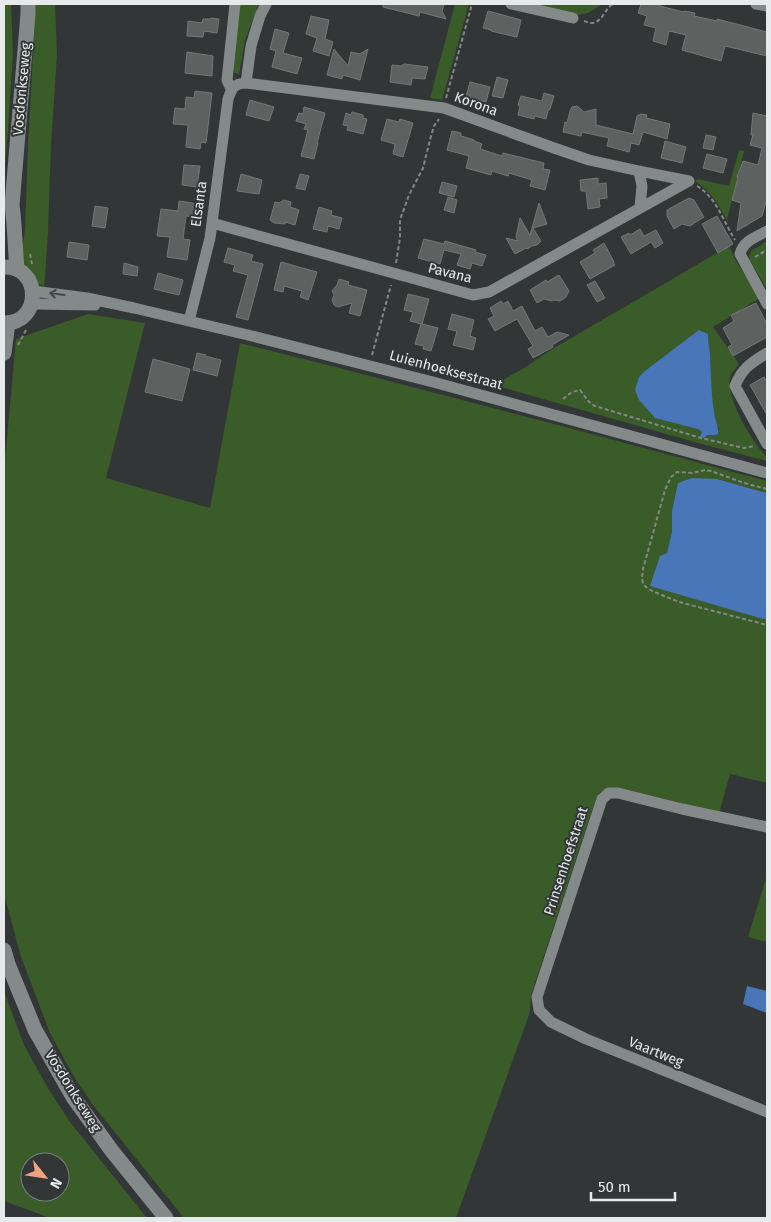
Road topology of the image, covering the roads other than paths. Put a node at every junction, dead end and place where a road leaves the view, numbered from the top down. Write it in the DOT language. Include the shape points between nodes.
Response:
graph roads {
  1 [pos="28,4"];
  2 [pos="235,4"];
  3 [pos="266,4"];
  4 [pos="511,4"];
  5 [pos="756,4"];
  6 [pos="767,6"];
  7 [pos="574,18"];
  8 [pos="246,83"];
  9 [pos="231,89"];
  10 [pos="638,172"];
  11 [pos="689,181"];
  12 [pos="12,205"];
  13 [pos="640,207"];
  14 [pos="212,223"];
  15 [pos="4,228"];
  16 [pos="767,231"];
  17 [pos="10,268"];
  18 [pos="32,298"];
  19 [pos="767,304"];
  20 [pos="189,321"];
  21 [pos="6,323"];
  22 [pos="4,348"];
  23 [pos="767,353"];
  24 [pos="4,354"];
  25 [pos="767,443"];
  26 [pos="767,473"];
  27 [pos="767,827"];
  28 [pos="4,950"];
  29 [pos="540,1010"];
  30 [pos="767,1112"];
  31 [pos="166,1218"];
  1 -- 12 [label="main road, Vosdonkseweg"];
  2 -- 9 [label="street, Elsanta" via="227,80"];
  3 -- 8 [label="street" via="251,46"];
  4 -- 7 [label="street"];
  5 -- 6 [label="street"];
  8 -- 9 [label="street"];
  8 -- 10 [label="street, Korona" via="444,108 589,160"];
  9 -- 14 [label="street, Elsanta"];
  10 -- 11 [label="street, Korona"];
  10 -- 13 [label="street" via="642,186"];
  11 -- 13 [label="street, Pavana"];
  12 -- 15 [label="main road, Vosdonkseweg"];
  12 -- 17 [label="main road, Vosdonkseweg" via="14,244"];
  13 -- 14 [label="street, Pavana" via="489,292 473,295"];
  14 -- 20 [label="street, Elsanta"];
  16 -- 19 [label="street" via="749,240 740,254"];
  17 -- 18 [label="main road" via="25,274 30,282"];
  18 -- 20 [label="street, Luienhoeksestraat" via="79,305 115,304"];
  18 -- 21 [label="main road" via="23,317"];
  20 -- 26 [label="street, Luienhoeksestraat" via="393,371"];
  21 -- 22 [label="main road"];
  22 -- 24 [label="main road"];
  23 -- 25 [label="street" via="747,365 735,386"];
  27 -- 29 [label="street, Prinsenhoefstraat" via="609,793 602,799 537,998"];
  28 -- 31 [label="main road, Vosdonkseweg" via="35,1030 73,1097"];
  29 -- 30 [label="street, Vaartweg" via="551,1022 586,1039"];
}
